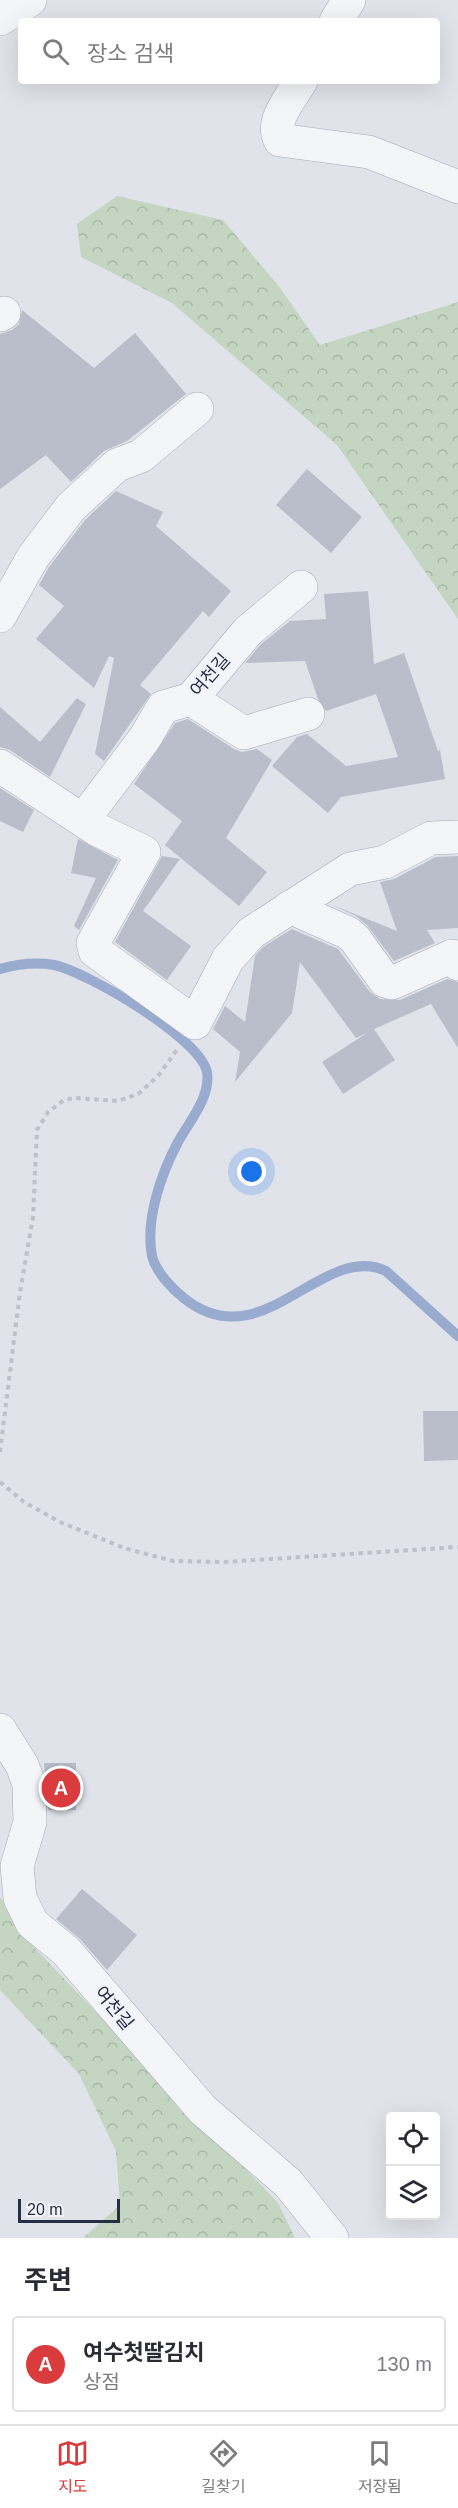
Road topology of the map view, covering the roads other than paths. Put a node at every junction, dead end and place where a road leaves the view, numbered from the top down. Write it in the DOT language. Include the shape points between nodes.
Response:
graph roads {
  1 [pos="30,0"];
  2 [pos="349,0"];
  3 [pos="338,18"];
  4 [pos="0,20"];
  5 [pos="299,84"];
  6 [pos="458,187"];
  7 [pos="197,409"];
  8 [pos="301,587"];
  9 [pos="0,616"];
  10 [pos="191,699"];
  11 [pos="308,714"];
  12 [pos="0,766"];
  13 [pos="83,820"];
  14 [pos="458,837"];
  15 [pos="290,907"];
  16 [pos="458,964"];
  17 [pos="1,1734"];
  18 [pos="9,1876"];
  19 [pos="332,2238"];
  1 -- 4 [label="street"];
  2 -- 3 [label="street"];
  5 -- 6 [label="street" via="278,121 276,132 280,140 369,152"];
  7 -- 9 [label="street" via="141,456 117,465 71,507 33,557"];
  8 -- 10 [label="street, 여천길" via="248,631"];
  10 -- 11 [label="street" via="244,733"];
  10 -- 13 [label="street, 여천길" via="163,707 145,738"];
  12 -- 13 [label="street"];
  13 -- 15 [label="street" via="144,852 93,944 95,951 195,1023 233,952 251,933"];
  14 -- 15 [label="street" via="431,838 385,861 350,869"];
  15 -- 16 [label="street" via="348,933 385,981 392,983 452,956"];
  17 -- 18 [label="street, 여천길" via="22,1765 31,1803 30,1822 17,1866"];
  18 -- 19 [label="street, 여천길" via="32,1923 66,1951 203,2110 288,2183"];
}
